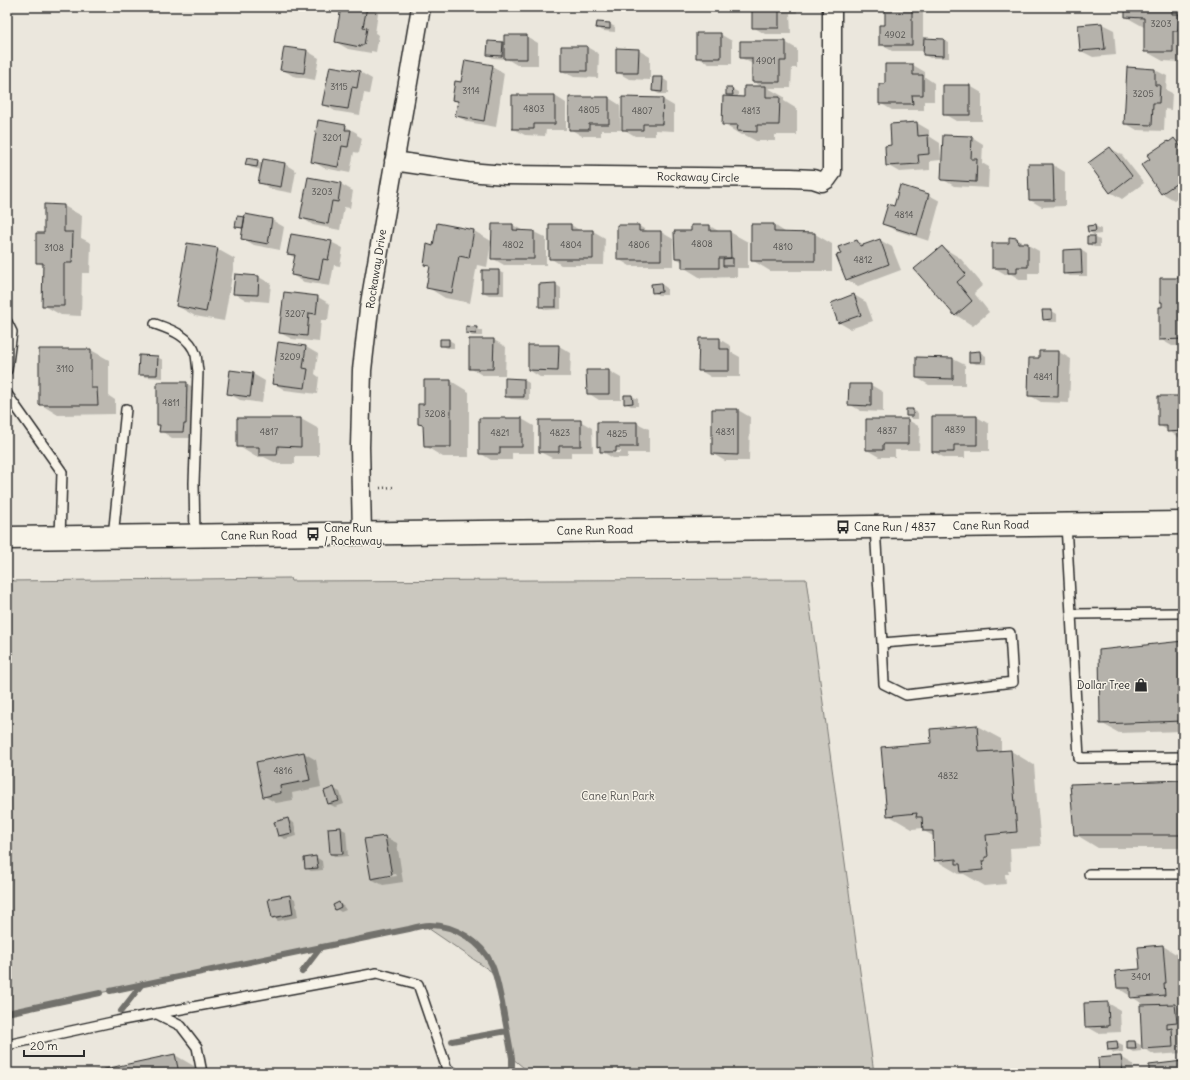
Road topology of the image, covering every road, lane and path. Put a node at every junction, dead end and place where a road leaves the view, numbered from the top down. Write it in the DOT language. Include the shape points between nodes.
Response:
graph roads {
  1 [pos="421,7"];
  2 [pos="832,7"];
  3 [pos="394,161"];
  4 [pos="7,322"];
  5 [pos="155,324"];
  6 [pos="7,370"];
  7 [pos="7,394"];
  8 [pos="126,408"];
  9 [pos="1183,523"];
  10 [pos="1066,524"];
  11 [pos="875,527"];
  12 [pos="362,533"];
  13 [pos="194,536"];
  14 [pos="113,537"];
  15 [pos="7,538"];
  16 [pos="60,538"];
  17 [pos="1183,613"];
  18 [pos="1071,614"];
  19 [pos="882,643"];
  20 [pos="1183,757"];
  21 [pos="1089,874"];
  22 [pos="1183,874"];
  23 [pos="157,1014"];
  24 [pos="7,1045"];
  25 [pos="449,1072"];
  26 [pos="202,1073"];
  1 -- 3 [label="street, Rockaway Drive"];
  2 -- 3 [label="street, Rockaway Circle" via="832,172 822,182 791,178 505,175"];
  3 -- 12 [label="street, Rockaway Drive" via="369,309 362,370"];
  4 -- 6 [label="lane" via="12,332"];
  5 -- 13 [label="lane" via="188,340 196,354 198,370"];
  7 -- 16 [label="lane" via="62,472"];
  8 -- 14 [label="lane"];
  9 -- 10 [label="highway, Cane Run Road"];
  10 -- 11 [label="highway, Cane Run Road"];
  10 -- 18 [label="lane"];
  11 -- 12 [label="highway, Cane Run Road"];
  11 -- 19 [label="lane"];
  12 -- 13 [label="highway, Cane Run Road"];
  13 -- 14 [label="highway, Cane Run Road"];
  14 -- 16 [label="highway, Cane Run Road"];
  15 -- 16 [label="highway, Cane Run Road"];
  17 -- 18 [label="lane"];
  18 -- 20 [label="lane" via="1079,758"];
  19 -- 19 [label="lane" via="884,684 906,695 1013,682 1010,633"];
  21 -- 22 [label="lane"];
  23 -- 24 [label="lane"];
  23 -- 25 [label="lane" via="377,973 418,984"];
  23 -- 26 [label="lane" via="181,1026 197,1047"];
}
